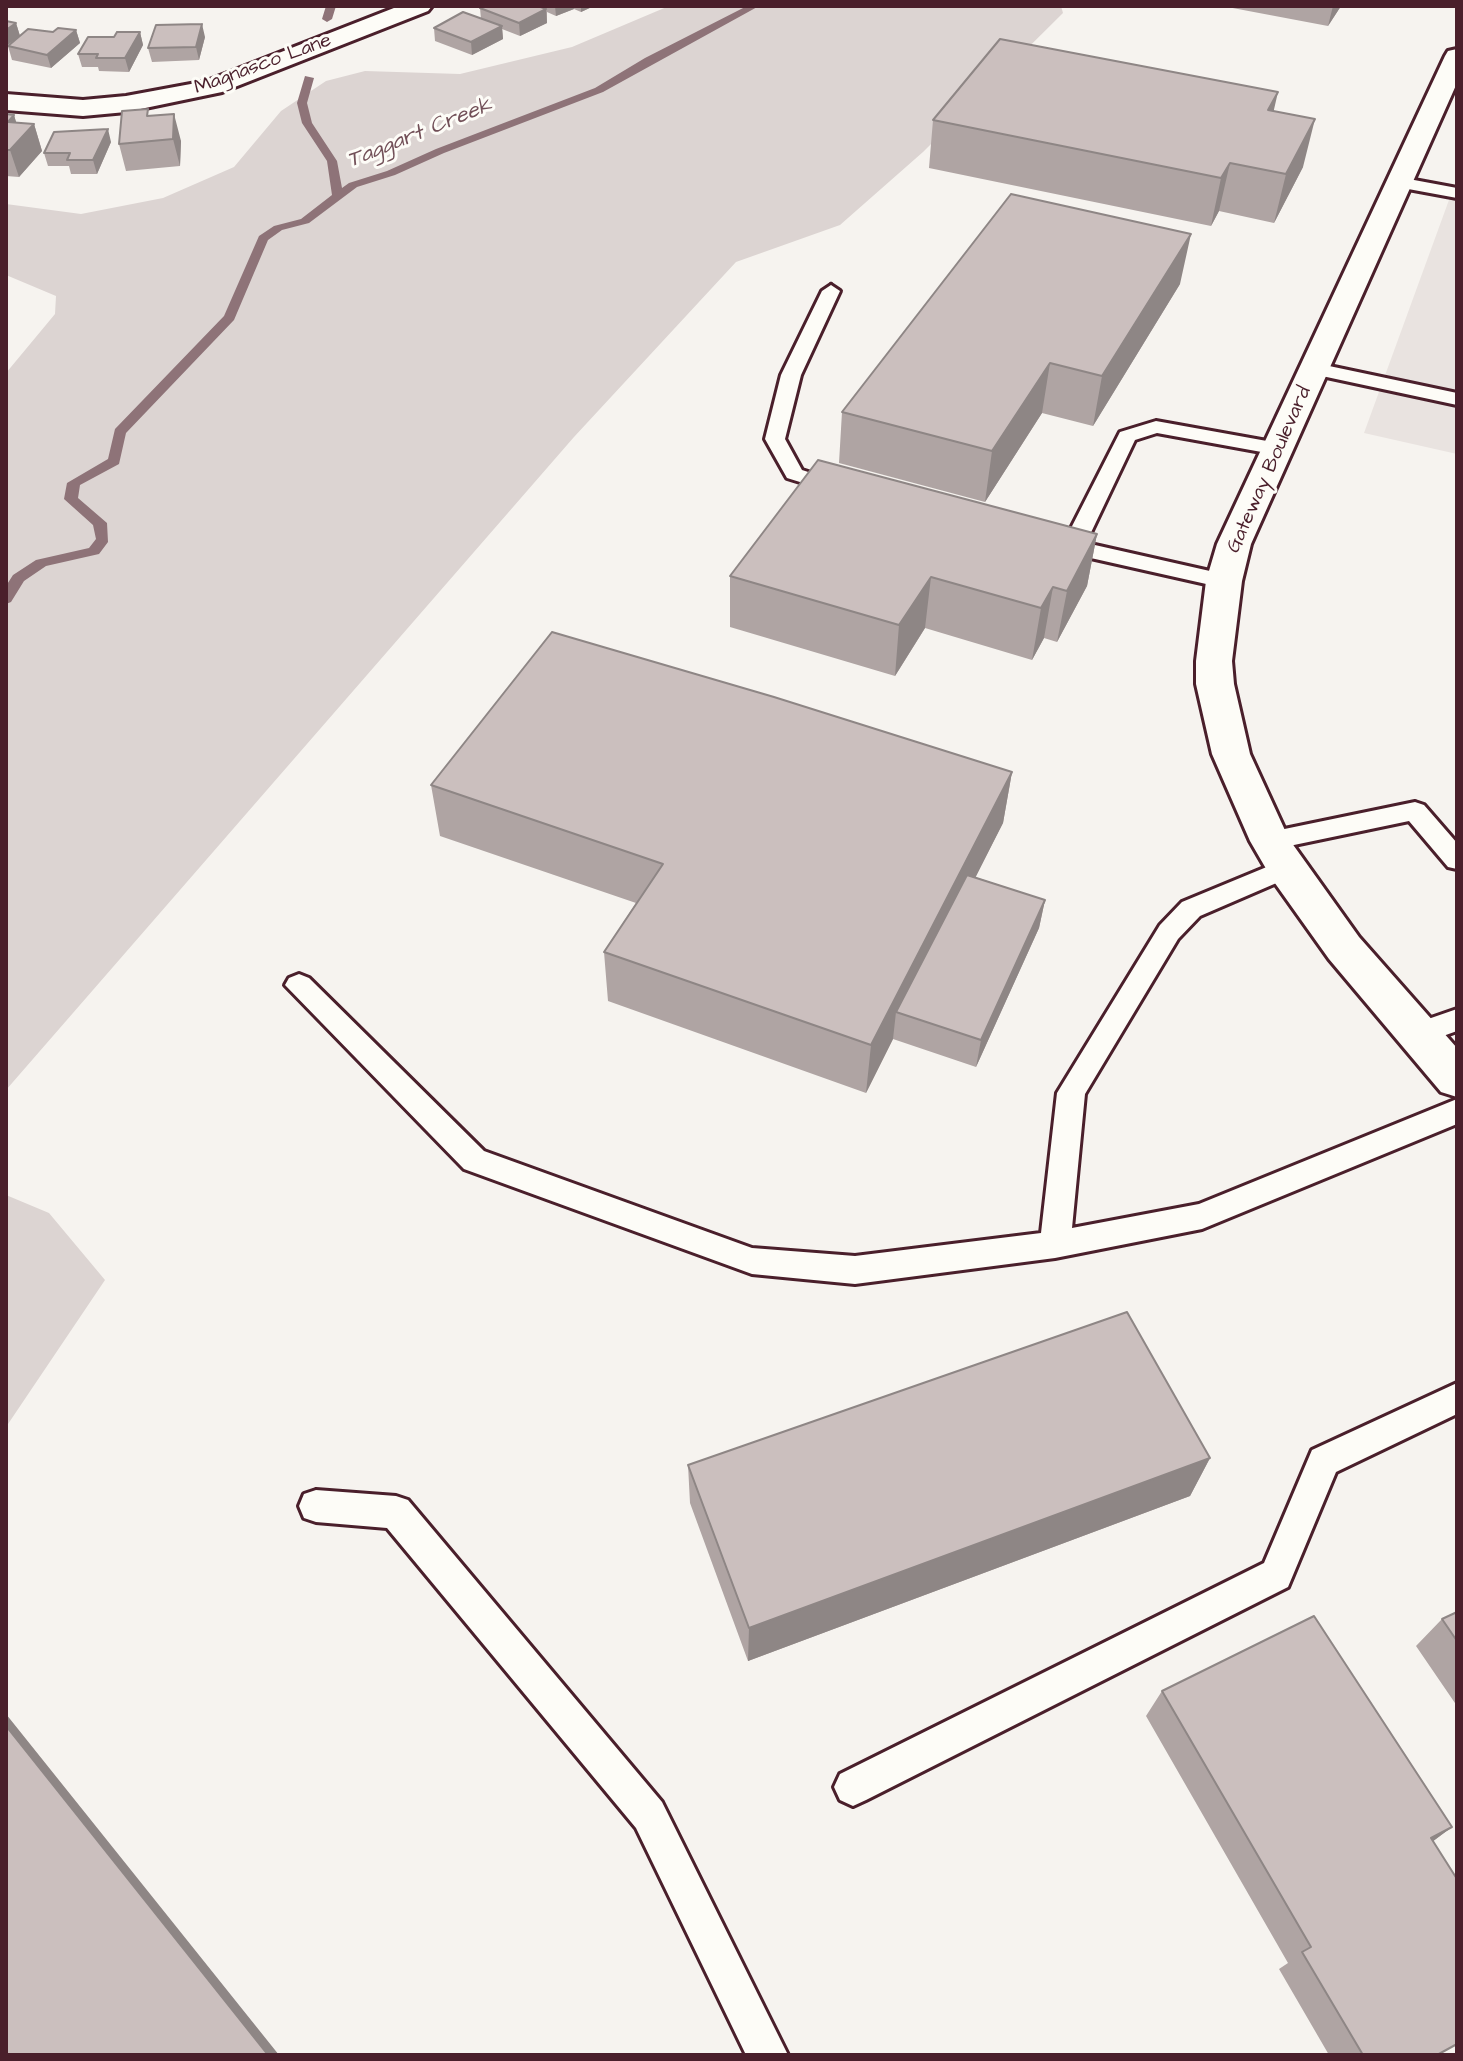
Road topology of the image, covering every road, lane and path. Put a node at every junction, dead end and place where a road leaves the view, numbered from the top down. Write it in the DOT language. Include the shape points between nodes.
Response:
graph roads {
  1 [pos="420,6"];
  2 [pos="1457,56"];
  3 [pos="6,102"];
  4 [pos="1398,182"];
  5 [pos="1457,193"];
  6 [pos="831,291"];
  7 [pos="1315,369"];
  8 [pos="1457,399"];
  9 [pos="1278,449"];
  10 [pos="864,495"];
  11 [pos="1043,540"];
  12 [pos="1073,547"];
  13 [pos="1224,581"];
  14 [pos="1278,855"];
  15 [pos="1457,860"];
  16 [pos="299,985"];
  17 [pos="1457,1020"];
  18 [pos="1418,1034"];
  19 [pos="1457,1079"];
  20 [pos="1457,1111"];
  21 [pos="1055,1245"];
  22 [pos="1457,1398"];
  23 [pos="316,1506"];
  24 [pos="853,1787"];
  25 [pos="768,2055"];
  1 -- 3 [label="street, Magnasco Lane" via="213,87 83,108"];
  2 -- 4 [label="street, Gateway Boulevard"];
  4 -- 5 [label="lane"];
  4 -- 7 [label="street, Gateway Boulevard"];
  6 -- 10 [label="lane" via="791,375 775,439 794,474"];
  7 -- 8 [label="lane"];
  7 -- 9 [label="street, Gateway Boulevard"];
  9 -- 12 [label="lane" via="1156,427 1127,436"];
  9 -- 13 [label="street, Gateway Boulevard" via="1234,544"];
  11 -- 12 [label="lane"];
  12 -- 13 [label="lane"];
  13 -- 14 [label="street, Gateway Boulevard" via="1215,684 1231,754"];
  14 -- 15 [label="lane" via="1415,811"];
  14 -- 18 [label="street, Gateway Boulevard" via="1344,948"];
  14 -- 21 [label="lane" via="1191,909 1169,932 1071,1093"];
  16 -- 21 [label="lane" via="474,1160 752,1261 855,1270"];
  17 -- 18 [label="lane"];
  18 -- 19 [label="street, Gateway Boulevard"];
  20 -- 21 [label="lane" via="1202,1216"];
  22 -- 24 [label="lane" via="1324,1461 1276,1575"];
  23 -- 25 [label="lane" via="396,1512 649,1815"];
}
